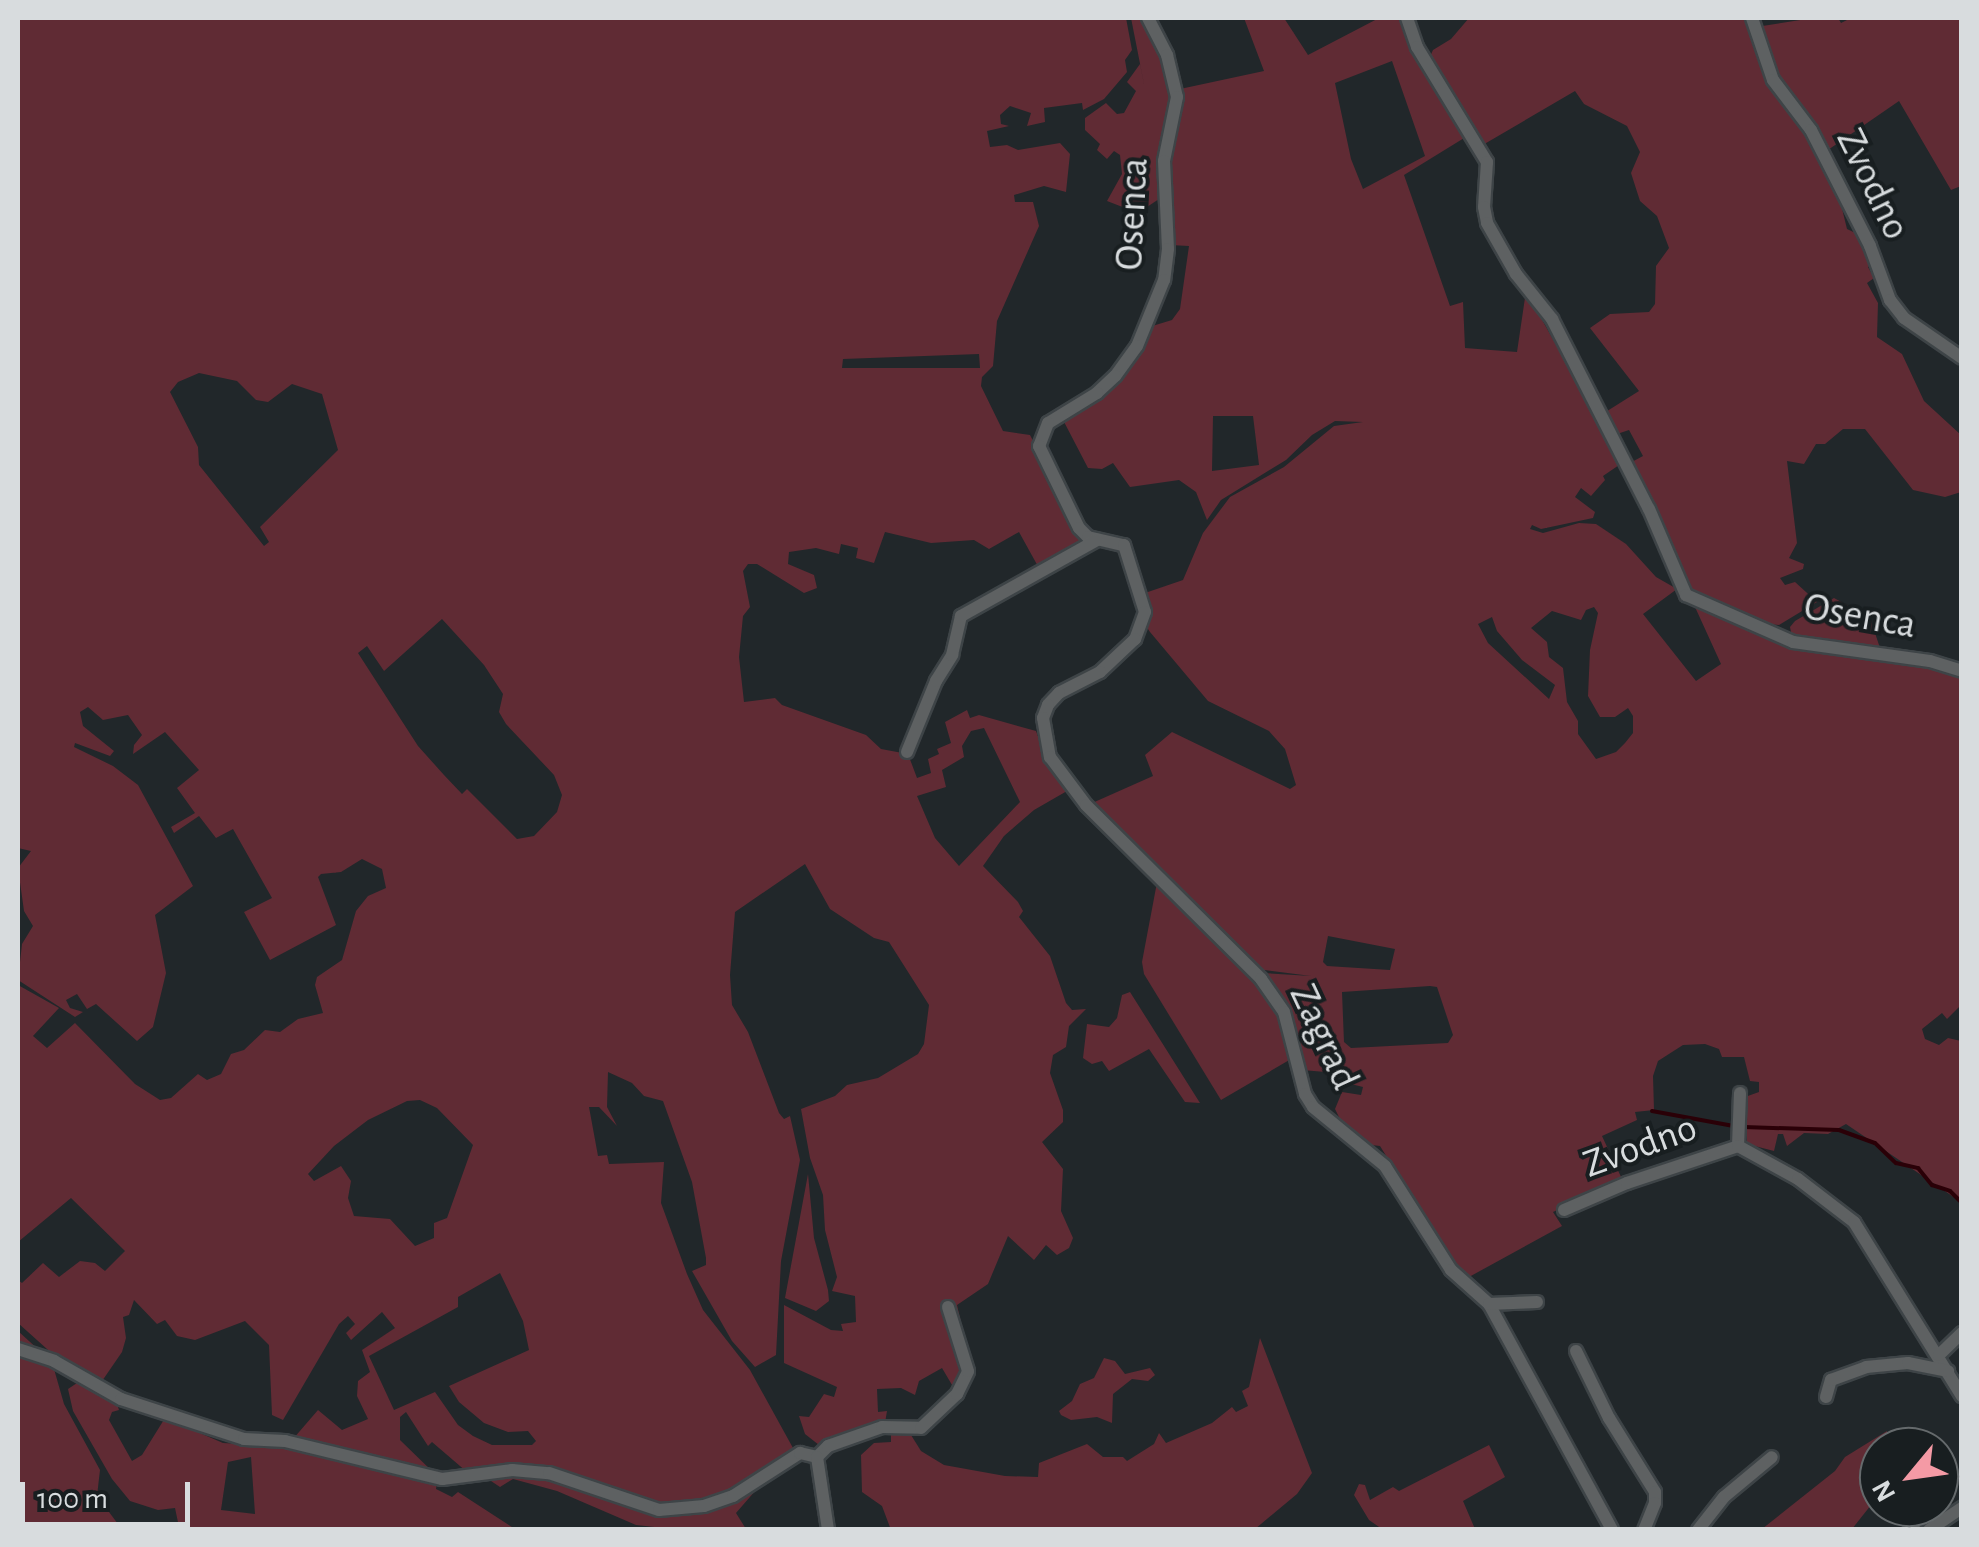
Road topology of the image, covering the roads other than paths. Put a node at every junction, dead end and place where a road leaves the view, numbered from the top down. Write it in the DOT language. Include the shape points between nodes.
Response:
graph roads {
  1 [pos="1148,18"];
  2 [pos="1407,18"];
  3 [pos="1752,18"];
  4 [pos="1962,358"];
  5 [pos="1098,540"];
  6 [pos="1962,671"];
  7 [pos="907,752"];
  8 [pos="1086,805"];
  9 [pos="1740,1093"];
  10 [pos="1738,1133"];
  11 [pos="1564,1210"];
  12 [pos="1538,1302"];
  13 [pos="1490,1304"];
  14 [pos="948,1307"];
  15 [pos="1962,1333"];
  16 [pos="18,1348"];
  17 [pos="1576,1351"];
  18 [pos="1939,1355"];
  19 [pos="1948,1371"];
  20 [pos="1826,1396"];
  21 [pos="1962,1396"];
  22 [pos="817,1457"];
  23 [pos="1772,1458"];
  24 [pos="1962,1508"];
  25 [pos="828,1530"];
  26 [pos="1612,1530"];
  27 [pos="1644,1530"];
  28 [pos="1698,1530"];
  29 [pos="1929,1530"];
  1 -- 5 [label="street, Osenca" via="1167,55 1177,97 1164,161 1164,280 1137,346 1116,376 1048,423 1039,446 1079,528"];
  2 -- 6 [label="street, Osenca" via="1417,48 1487,162 1484,207 1498,245 1552,320 1686,595 1793,642"];
  3 -- 4 [label="street, Zvodno" via="1773,80 1812,130 1890,300 1904,318"];
  5 -- 7 [label="street" via="960,616 952,655"];
  5 -- 8 [label="street, Osenca" via="1124,545 1145,612 1135,639 1100,672 1059,694 1044,718 1050,757"];
  8 -- 13 [label="street, Zagrad" via="1261,979 1284,1012 1313,1107 1386,1166 1451,1270"];
  9 -- 10 [label="street, Zvodno"];
  10 -- 11 [label="street, Zvodno"];
  10 -- 18 [label="street, Zvodno" via="1854,1222"];
  12 -- 13 [label="street"];
  13 -- 26 [label="street, Zagrad"];
  14 -- 22 [label="street" via="968,1371 957,1394 920,1428 882,1426 828,1446"];
  15 -- 18 [label="street"];
  16 -- 22 [label="street" via="120,1399 244,1439 285,1442 442,1479 512,1470 549,1474 659,1510 718,1501 800,1453"];
  17 -- 27 [label="street" via="1655,1492"];
  18 -- 19 [label="street"];
  19 -- 20 [label="street" via="1908,1363 1866,1367 1831,1380"];
  19 -- 21 [label="street"];
  22 -- 25 [label="street"];
  23 -- 28 [label="street" via="1724,1497"];
  24 -- 29 [label="street"];
}
